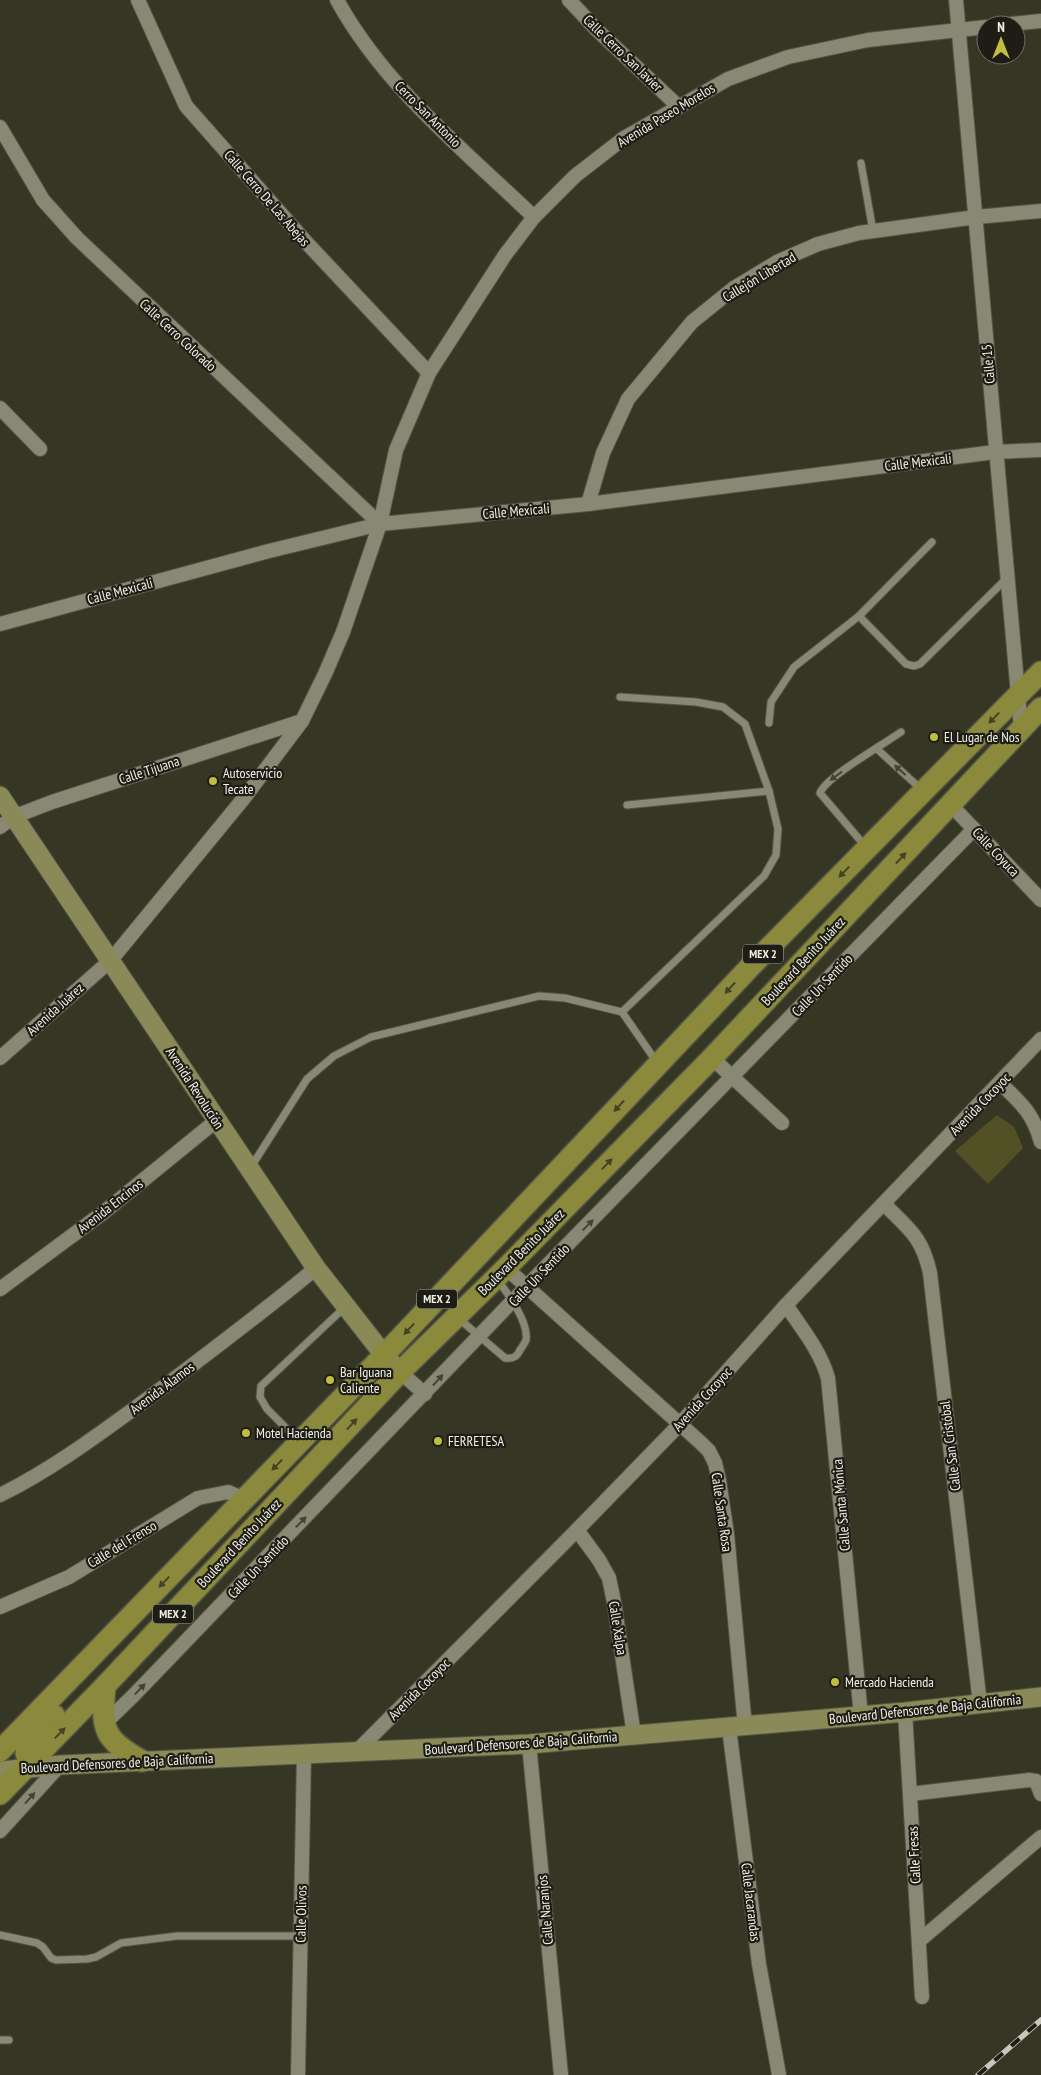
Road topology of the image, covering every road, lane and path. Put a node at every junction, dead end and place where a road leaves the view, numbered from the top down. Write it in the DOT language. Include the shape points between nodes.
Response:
graph roads {
  1 [pos="138,0"];
  2 [pos="337,0"];
  3 [pos="569,0"];
  4 [pos="956,0"];
  5 [pos="1041,21"];
  6 [pos="1026,23"];
  7 [pos="976,27"];
  8 [pos="960,29"];
  9 [pos="678,106"];
  10 [pos="0,127"];
  11 [pos="861,163"];
  12 [pos="1041,211"];
  13 [pos="534,217"];
  14 [pos="976,217"];
  15 [pos="873,231"];
  16 [pos="429,373"];
  17 [pos="0,408"];
  18 [pos="40,449"];
  19 [pos="1041,450"];
  20 [pos="995,452"];
  21 [pos="588,504"];
  22 [pos="380,524"];
  23 [pos="932,542"];
  24 [pos="1007,578"];
  25 [pos="859,616"];
  26 [pos="0,624"];
  27 [pos="1041,672"];
  28 [pos="1018,694"];
  29 [pos="620,698"];
  30 [pos="1041,708"];
  31 [pos="302,721"];
  32 [pos="769,723"];
  33 [pos="1021,728"];
  34 [pos="901,732"];
  35 [pos="877,749"];
  36 [pos="923,791"];
  37 [pos="769,792"];
  38 [pos="0,796"];
  39 [pos="951,804"];
  40 [pos="627,805"];
  41 [pos="7,822"];
  42 [pos="974,828"];
  43 [pos="867,848"];
  44 [pos="1041,900"];
  45 [pos="111,960"];
  46 [pos="622,1012"];
  47 [pos="1041,1039"];
  48 [pos="0,1058"];
  49 [pos="712,1058"];
  50 [pos="658,1064"];
  51 [pos="733,1077"];
  52 [pos="1000,1083"];
  53 [pos="217,1120"];
  54 [pos="782,1123"];
  55 [pos="1041,1142"];
  56 [pos="250,1170"];
  57 [pos="884,1204"];
  58 [pos="316,1268"];
  59 [pos="501,1273"];
  60 [pos="526,1287"];
  61 [pos="0,1289"];
  62 [pos="514,1301"];
  63 [pos="786,1305"];
  64 [pos="345,1307"];
  65 [pos="456,1317"];
  66 [pos="479,1336"];
  67 [pos="384,1355"];
  68 [pos="400,1372"];
  69 [pos="425,1394"];
  70 [pos="680,1424"];
  71 [pos="300,1442"];
  72 [pos="0,1495"];
  73 [pos="244,1498"];
  74 [pos="577,1530"];
  75 [pos="0,1607"];
  76 [pos="82,1666"];
  77 [pos="105,1686"];
  78 [pos="1041,1697"];
  79 [pos="980,1704"];
  80 [pos="905,1712"];
  81 [pos="861,1716"];
  82 [pos="105,1722"];
  83 [pos="737,1728"];
  84 [pos="634,1735"];
  85 [pos="529,1744"];
  86 [pos="0,1751"];
  87 [pos="356,1752"];
  88 [pos="304,1754"];
  89 [pos="142,1761"];
  90 [pos="60,1765"];
  91 [pos="28,1766"];
  92 [pos="0,1771"];
  93 [pos="0,1794"];
  94 [pos="910,1794"];
  95 [pos="1041,1794"];
  96 [pos="0,1831"];
  97 [pos="1041,1837"];
  98 [pos="0,1935"];
  99 [pos="301,1936"];
  100 [pos="919,1941"];
  101 [pos="922,1997"];
  102 [pos="0,2040"];
  103 [pos="9,2040"];
  104 [pos="298,2075"];
  105 [pos="561,2075"];
  106 [pos="779,2075"];
  1 -- 16 [label="street, Calle Cerro De Las Abejas" via="186,106 305,241"];
  2 -- 13 [label="street, Cerro San Antonio" via="374,57 408,96"];
  3 -- 9 [label="street, Calle Cerro San Javier"];
  4 -- 8 [label="street, Calle 15"];
  5 -- 6 [label="street"];
  7 -- 8 [label="street, Avenida Paseo Morelos"];
  8 -- 9 [label="street, Avenida Paseo Morelos" via="868,40 788,57 728,79"];
  8 -- 14 [label="street, Calle 15"];
  9 -- 13 [label="street, Avenida Paseo Morelos" via="624,138 575,176"];
  10 -- 22 [label="street, Calle Cerro Colorado" via="44,200 77,238"];
  11 -- 15 [label="lane"];
  12 -- 14 [label="street, Callejón Libertad"];
  13 -- 16 [label="street, Avenida Paseo Morelos" via="505,255"];
  14 -- 15 [label="street, Callejón Libertad"];
  14 -- 20 [label="street, Calle 15"];
  15 -- 21 [label="street, Callejón Libertad" via="818,244 777,262 734,288 692,322 628,398 603,453"];
  16 -- 22 [label="street, Avenida Paseo Morelos" via="396,450"];
  17 -- 18 [label="street"];
  19 -- 20 [label="street, Calle Mexicali"];
  20 -- 21 [label="street, Calle Mexicali"];
  20 -- 24 [label="street, Calle 15"];
  21 -- 22 [label="street, Calle Mexicali"];
  22 -- 26 [label="street, Calle Mexicali"];
  22 -- 31 [label="street, Avenida Paseo Morelos" via="343,632"];
  23 -- 25 [label="lane"];
  24 -- 25 [label="lane" via="920,664 914,666 906,664"];
  24 -- 28 [label="street, Calle 15"];
  25 -- 32 [label="lane" via="794,667 770,702"];
  27 -- 28 [label="main road, Boulevard Benito Juárez / MEX 2"];
  28 -- 33 [label="street, Calle 15"];
  28 -- 36 [label="main road, Boulevard Benito Juárez / MEX 2, one-way"];
  29 -- 37 [label="lane" via="696,702 723,707 744,724"];
  30 -- 33 [label="main road, Boulevard Benito Juárez / MEX 2"];
  31 -- 41 [label="street, Calle Tijuana" via="93,788"];
  31 -- 45 [label="street, Avenida Juárez" via="244,798"];
  33 -- 39 [label="main road, Boulevard Benito Juárez / MEX 2"];
  34 -- 35 [label="lane"];
  36 -- 35 [label="lane, one-way"];
  35 -- 43 [label="lane, one-way" via="822,787 820,793"];
  36 -- 43 [label="main road, Boulevard Benito Juárez / MEX 2"];
  37 -- 40 [label="lane"];
  37 -- 46 [label="lane" via="778,829 776,855 764,876"];
  38 -- 41 [label="main road, Avenida Revolución"];
  39 -- 42 [label="street, Calle Coyuca"];
  49 -- 39 [label="main road, Boulevard Benito Juárez / MEX 2, one-way"];
  41 -- 45 [label="main road, Avenida Revolución"];
  42 -- 44 [label="street, Calle Coyuca"];
  42 -- 51 [label="street, Calle Un Sentido"];
  43 -- 50 [label="main road, Boulevard Benito Juárez / MEX 2, one-way"];
  45 -- 48 [label="street, Avenida Juárez"];
  45 -- 53 [label="main road, Avenida Revolución"];
  46 -- 50 [label="lane"];
  46 -- 56 [label="lane" via="565,998 539,996 371,1037 334,1056 307,1079"];
  47 -- 52 [label="street, Avenida Cocoyoc"];
  49 -- 51 [label="street"];
  59 -- 49 [label="main road, Boulevard Benito Juárez / MEX 2, one-way"];
  50 -- 67 [label="main road, Boulevard Benito Juárez / MEX 2, one-way"];
  51 -- 54 [label="street"];
  60 -- 51 [label="street, Calle Un Sentido, one-way"];
  52 -- 55 [label="street" via="1028,1111"];
  52 -- 57 [label="street, Avenida Cocoyoc"];
  53 -- 56 [label="main road, Avenida Revolución"];
  53 -- 61 [label="street, Avenida Encinos" via="104,1212"];
  56 -- 58 [label="main road, Avenida Revolución"];
  57 -- 63 [label="street, Avenida Cocoyoc"];
  57 -- 79 [label="street, Calle San Cristóbal" via="919,1240 930,1273"];
  58 -- 64 [label="main road, Avenida Revolución"];
  58 -- 72 [label="street, Avenida Álamos" via="105,1430 21,1485"];
  59 -- 60 [label="street, Calle Santa Rosa"];
  59 -- 62 [label="lane"];
  59 -- 65 [label="main road, Boulevard Benito Juárez / MEX 2"];
  60 -- 62 [label="street, Calle Un Sentido"];
  60 -- 70 [label="street, Calle Santa Rosa"];
  62 -- 66 [label="street, Calle Un Sentido"];
  62 -- 66 [label="lane" via="526,1333 526,1340 517,1356 505,1358"];
  63 -- 70 [label="street, Avenida Cocoyoc"];
  63 -- 81 [label="street, Calle Santa Mónica" via="816,1348 828,1378"];
  64 -- 67 [label="main road, Avenida Revolución"];
  64 -- 71 [label="lane" via="261,1386 260,1397 267,1409"];
  65 -- 66 [label="lane"];
  65 -- 68 [label="main road, Boulevard Benito Juárez / MEX 2"];
  69 -- 66 [label="street, Calle Un Sentido, one-way"];
  67 -- 68 [label="main road, Avenida Revolución"];
  67 -- 71 [label="main road, Boulevard Benito Juárez / MEX 2"];
  68 -- 69 [label="street"];
  77 -- 68 [label="main road, Boulevard Benito Juárez / MEX 2, one-way"];
  82 -- 69 [label="street, Calle Un Sentido, one-way" via="134,1696"];
  70 -- 74 [label="street, Avenida Cocoyoc"];
  70 -- 83 [label="street, Calle Santa Rosa" via="709,1451 719,1480 726,1534"];
  71 -- 73 [label="main road, Boulevard Benito Juárez / MEX 2, one-way"];
  73 -- 75 [label="street, Calle del Frenso" via="228,1492 198,1498 69,1577"];
  73 -- 76 [label="main road, Boulevard Benito Juárez / MEX 2, one-way"];
  74 -- 84 [label="street, Calle Xalpa" via="608,1578"];
  74 -- 87 [label="street, Avenida Cocoyoc"];
  76 -- 86 [label="main road, Boulevard Benito Juárez / MEX 2"];
  76 -- 91 [label="main road" via="71,1697 27,1745"];
  77 -- 82 [label="main road" via="102,1713"];
  91 -- 77 [label="main road, Boulevard Benito Juárez / MEX 2, one-way"];
  78 -- 79 [label="main road, Boulevard Defensores de Baja California"];
  79 -- 80 [label="main road, Boulevard Defensores de Baja California"];
  80 -- 81 [label="main road, Boulevard Defensores de Baja California"];
  80 -- 94 [label="street, Calle Fresas"];
  81 -- 83 [label="main road, Boulevard Defensores de Baja California"];
  82 -- 89 [label="main road" via="106,1730 120,1749"];
  83 -- 84 [label="main road, Boulevard Defensores de Baja California"];
  83 -- 106 [label="street, Calle Jacarandas" via="759,1964"];
  84 -- 85 [label="main road, Boulevard Defensores de Baja California"];
  85 -- 87 [label="main road, Boulevard Defensores de Baja California"];
  85 -- 105 [label="street, Calle Naranjos"];
  87 -- 88 [label="main road, Boulevard Defensores de Baja California"];
  88 -- 89 [label="main road, Boulevard Defensores de Baja California"];
  88 -- 99 [label="street, Calle Olivos"];
  89 -- 90 [label="main road, Boulevard Defensores de Baja California"];
  90 -- 91 [label="main road, Boulevard Defensores de Baja California"];
  96 -- 90 [label="street, one-way"];
  91 -- 92 [label="main road, Boulevard Defensores de Baja California"];
  91 -- 93 [label="main road, Boulevard Benito Juárez / MEX 2"];
  94 -- 95 [label="street" via="1029,1780 1036,1781"];
  94 -- 100 [label="street, Calle Fresas"];
  97 -- 100 [label="street"];
  98 -- 99 [label="lane" via="37,1943 56,1960 87,1959 121,1943 177,1936"];
  99 -- 104 [label="street, Calle Olivos"];
  100 -- 101 [label="street, Calle Fresas"];
  102 -- 103 [label="lane"];
}
